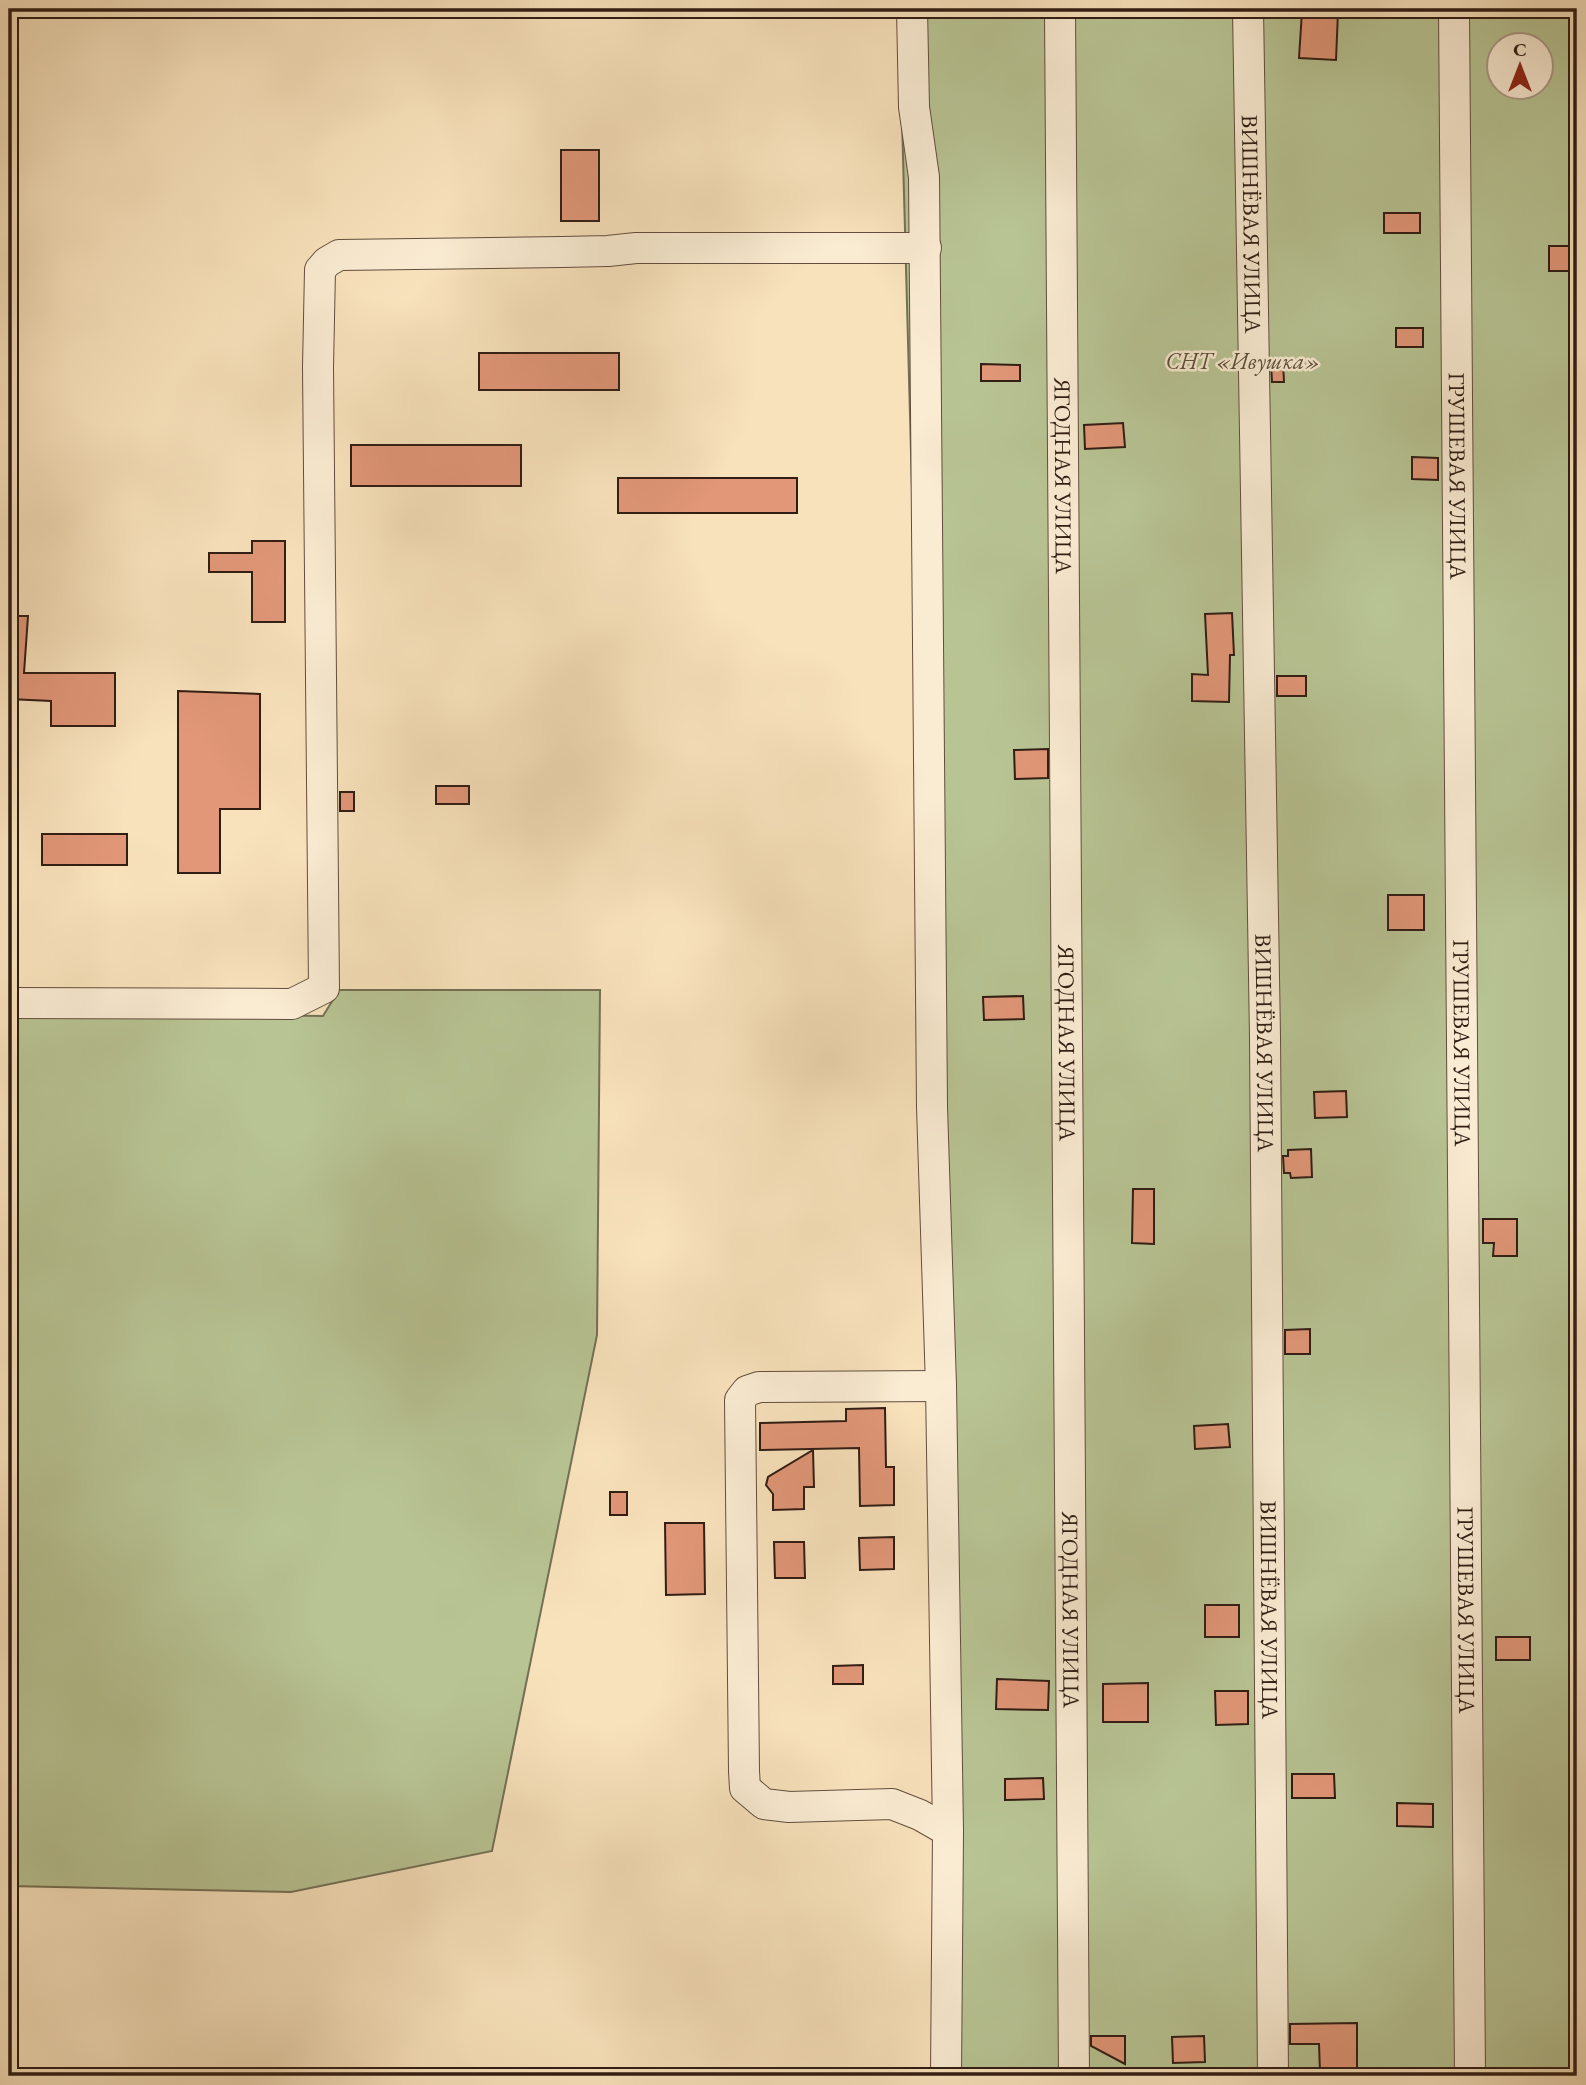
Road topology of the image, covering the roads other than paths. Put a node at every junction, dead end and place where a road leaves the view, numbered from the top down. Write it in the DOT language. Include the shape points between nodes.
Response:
graph roads {
  1 [pos="912,9"];
  2 [pos="1060,9"];
  3 [pos="1248,9"];
  4 [pos="1454,9"];
  5 [pos="926,248"];
  6 [pos="9,1003"];
  7 [pos="941,1386"];
  8 [pos="948,1831"];
  9 [pos="946,2076"];
  10 [pos="1074,2076"];
  11 [pos="1273,2076"];
  12 [pos="1470,2076"];
  1 -- 5 [label="street" via="914,107 924,177"];
  2 -- 10 [label="street, ЯГОДНАЯ УЛИЦА"];
  3 -- 11 [label="street, ВИШНЁВАЯ УЛИЦА" via="1265,1037"];
  4 -- 12 [label="street, ГРУШЕВАЯ УЛИЦА"];
  5 -- 6 [label="street" via="636,248 340,256 327,262 320,270 318,367 324,988 292,1004"];
  5 -- 7 [label="street" via="932,1107"];
  7 -- 8 [label="street"];
  7 -- 8 [label="street" via="760,1387 747,1391 740,1400 744,1771 745,1788 764,1804 892,1804"];
  8 -- 9 [label="street"];
}
